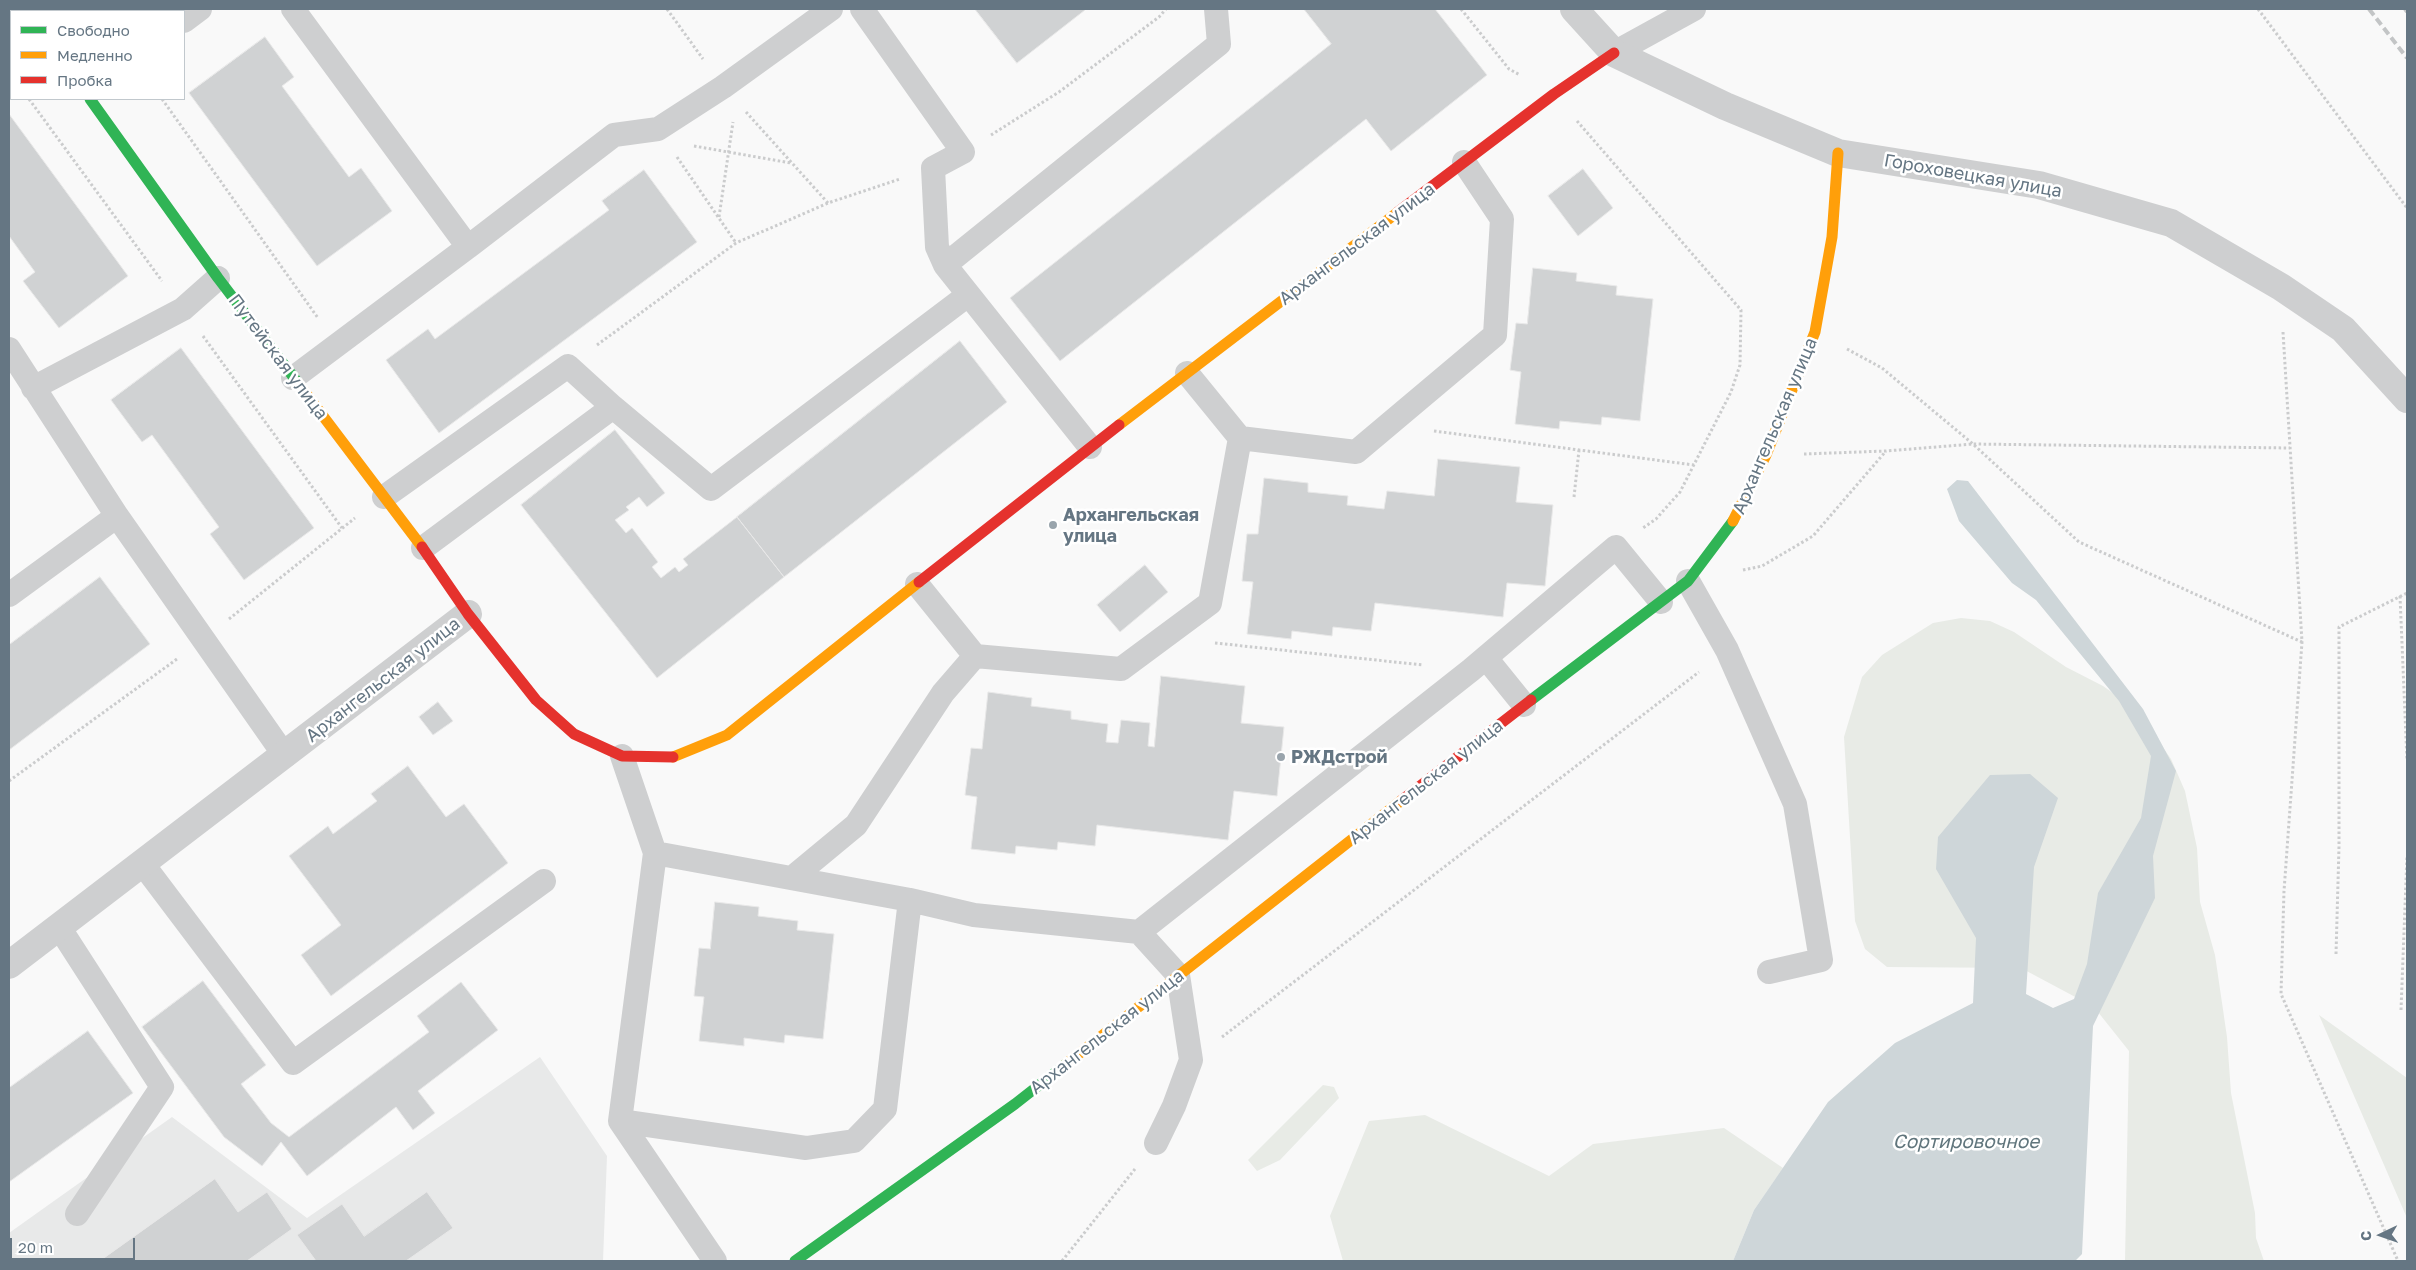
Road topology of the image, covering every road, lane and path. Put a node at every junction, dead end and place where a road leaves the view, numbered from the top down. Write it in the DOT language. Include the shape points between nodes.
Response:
graph roads {
  1 [pos="200,9"];
  2 [pos="293,9"];
  3 [pos="831,9"];
  4 [pos="862,9"];
  5 [pos="1166,9"];
  6 [pos="1216,9"];
  7 [pos="1461,9"];
  8 [pos="1574,9"];
  9 [pos="1694,9"];
  10 [pos="2258,9"];
  11 [pos="185,19"];
  12 [pos="1614,52"];
  13 [pos="1554,94"];
  14 [pos="91,100"];
  15 [pos="163,100"];
  16 [pos="734,118"];
  17 [pos="662,135"];
  18 [pos="729,152"];
  19 [pos="963,152"];
  20 [pos="1838,153"];
  21 [pos="1464,162"];
  22 [pos="792,164"];
  23 [pos="933,168"];
  24 [pos="2407,208"];
  25 [pos="719,217"];
  26 [pos="736,243"];
  27 [pos="468,247"];
  28 [pos="945,265"];
  29 [pos="218,278"];
  30 [pos="2281,287"];
  31 [pos="968,295"];
  32 [pos="1815,332"];
  33 [pos="338,345"];
  34 [pos="11,356"];
  35 [pos="568,366"];
  36 [pos="1187,373"];
  37 [pos="294,378"];
  38 [pos="33,388"];
  39 [pos="2407,399"];
  40 [pos="613,407"];
  41 [pos="1388,425"];
  42 [pos="1240,438"];
  43 [pos="1973,444"];
  44 [pos="1090,447"];
  45 [pos="2290,448"];
  46 [pos="1579,450"];
  47 [pos="1886,451"];
  48 [pos="1766,455"];
  49 [pos="1694,465"];
  50 [pos="384,497"];
  51 [pos="1574,497"];
  52 [pos="117,516"];
  53 [pos="1616,547"];
  54 [pos="423,548"];
  55 [pos="1688,581"];
  56 [pos="917,584"];
  57 [pos="2407,593"];
  58 [pos="9,595"];
  59 [pos="2400,596"];
  60 [pos="1661,602"];
  61 [pos="468,614"];
  62 [pos="1164,638"];
  63 [pos="2302,642"];
  64 [pos="1728,650"];
  65 [pos="975,656"];
  66 [pos="1478,664"];
  67 [pos="1524,705"];
  68 [pos="285,756"];
  69 [pos="622,756"];
  70 [pos="2407,761"];
  71 [pos="655,853"];
  72 [pos="2407,855"];
  73 [pos="142,863"];
  74 [pos="792,878"];
  75 [pos="544,881"];
  76 [pos="910,900"];
  77 [pos="59,927"];
  78 [pos="1139,932"];
  79 [pos="2336,954"];
  80 [pos="9,965"];
  81 [pos="1769,972"];
  82 [pos="1178,975"];
  83 [pos="2400,1010"];
  84 [pos="1191,1060"];
  85 [pos="620,1121"];
  86 [pos="1156,1144"];
  87 [pos="77,1214"];
  88 [pos="715,1261"];
  89 [pos="795,1261"];
  90 [pos="1062,1261"];
  91 [pos="2398,1261"];
  1 -- 11 [label="lane"];
  2 -- 27 [label="lane"];
  3 -- 17 [label="lane"];
  4 -- 19 [label="lane"];
  5 -- 19 [label="path" via="1059,92"];
  6 -- 28 [label="lane" via="1219,44"];
  7 -- 13 [label="path" via="1508,68"];
  8 -- 12 [label="street, Гороховецкая улица"];
  9 -- 12 [label="lane"];
  10 -- 24 [label="path"];
  12 -- 13 [label="street, Архангельская улица"];
  12 -- 20 [label="street, Гороховецкая улица" via="1725,106"];
  13 -- 21 [label="street, Архангельская улица"];
  13 -- 49 [label="path" via="1741,310 1740,365 1731,392"];
  14 -- 29 [label="street, Путейская улица"];
  15 -- 33 [label="path"];
  16 -- 18 [label="path"];
  17 -- 18 [label="path"];
  17 -- 25 [label="path"];
  17 -- 27 [label="lane" via="614,135"];
  18 -- 22 [label="path"];
  18 -- 25 [label="path"];
  19 -- 23 [label="lane"];
  20 -- 30 [label="street, Гороховецкая улица" via="2039,185 2171,222"];
  20 -- 32 [label="street, Архангельская улица" via="1832,237"];
  21 -- 36 [label="street, Архангельская улица"];
  21 -- 41 [label="lane" via="1502,218 1495,335"];
  23 -- 26 [label="path" via="828,203"];
  23 -- 28 [label="lane" via="937,247"];
  25 -- 26 [label="path"];
  26 -- 35 [label="path"];
  27 -- 33 [label="lane"];
  28 -- 31 [label="lane"];
  29 -- 37 [label="street, Путейская улица"];
  29 -- 38 [label="lane" via="183,309"];
  30 -- 39 [label="street, Гороховецкая улица" via="2343,329"];
  30 -- 45 [label="path"];
  31 -- 40 [label="lane" via="711,489"];
  31 -- 44 [label="lane"];
  32 -- 43 [label="path" via="1882,368"];
  32 -- 48 [label="street, Архангельская улица"];
  33 -- 37 [label="lane"];
  34 -- 38 [label="lane"];
  35 -- 40 [label="lane"];
  35 -- 50 [label="lane"];
  36 -- 42 [label="lane"];
  36 -- 44 [label="street, Архангельская улица"];
  37 -- 50 [label="street, Путейская улица"];
  38 -- 52 [label="lane"];
  40 -- 54 [label="lane"];
  41 -- 42 [label="lane" via="1356,452"];
  41 -- 46 [label="path"];
  42 -- 62 [label="lane" via="1210,603"];
  43 -- 45 [label="path"];
  43 -- 47 [label="path"];
  43 -- 63 [label="path" via="2079,542"];
  44 -- 56 [label="street, Архангельская улица"];
  45 -- 63 [label="path"];
  46 -- 49 [label="path"];
  46 -- 51 [label="path"];
  47 -- 48 [label="path"];
  47 -- 55 [label="path" via="1813,536 1762,566"];
  48 -- 55 [label="street, Архангельская улица" via="1733,522"];
  49 -- 53 [label="path" via="1680,492 1656,519"];
  50 -- 54 [label="street, Путейская улица"];
  52 -- 58 [label="lane"];
  52 -- 68 [label="lane"];
  53 -- 60 [label="lane"];
  53 -- 66 [label="lane"];
  54 -- 61 [label="street, Путейская улица"];
  55 -- 60 [label="street, Архангельская улица"];
  55 -- 64 [label="lane"];
  56 -- 65 [label="lane"];
  56 -- 69 [label="street, Архангельская улица" via="726,735 677,757"];
  57 -- 59 [label="path"];
  59 -- 70 [label="path"];
  59 -- 79 [label="path" via="2339,627"];
  60 -- 67 [label="street, Архангельская улица"];
  61 -- 68 [label="street, Архангельская улица"];
  61 -- 69 [label="street, Архангельская улица" via="536,700 574,734"];
  62 -- 65 [label="lane" via="1122,669"];
  62 -- 66 [label="path"];
  63 -- 91 [label="path" via="2284,891 2282,994"];
  64 -- 81 [label="lane" via="1795,804 1821,960"];
  64 -- 84 [label="path"];
  65 -- 74 [label="lane" via="943,693 856,826"];
  66 -- 67 [label="lane"];
  66 -- 78 [label="lane"];
  67 -- 82 [label="street, Архангельская улица"];
  68 -- 73 [label="street, Архангельская улица"];
  69 -- 71 [label="lane"];
  71 -- 74 [label="lane"];
  71 -- 85 [label="lane"];
  72 -- 83 [label="path"];
  73 -- 75 [label="lane" via="293,1063"];
  73 -- 77 [label="street, Архангельская улица"];
  74 -- 76 [label="lane"];
  76 -- 78 [label="lane" via="974,915"];
  76 -- 85 [label="lane" via="885,1109 854,1141 806,1148"];
  77 -- 80 [label="street, Архангельская улица"];
  77 -- 87 [label="lane" via="162,1086"];
  78 -- 82 [label="lane"];
  82 -- 84 [label="lane"];
  82 -- 89 [label="street, Архангельская улица" via="1015,1104"];
  84 -- 86 [label="lane"];
  85 -- 88 [label="lane"];
  86 -- 90 [label="path"];
}
